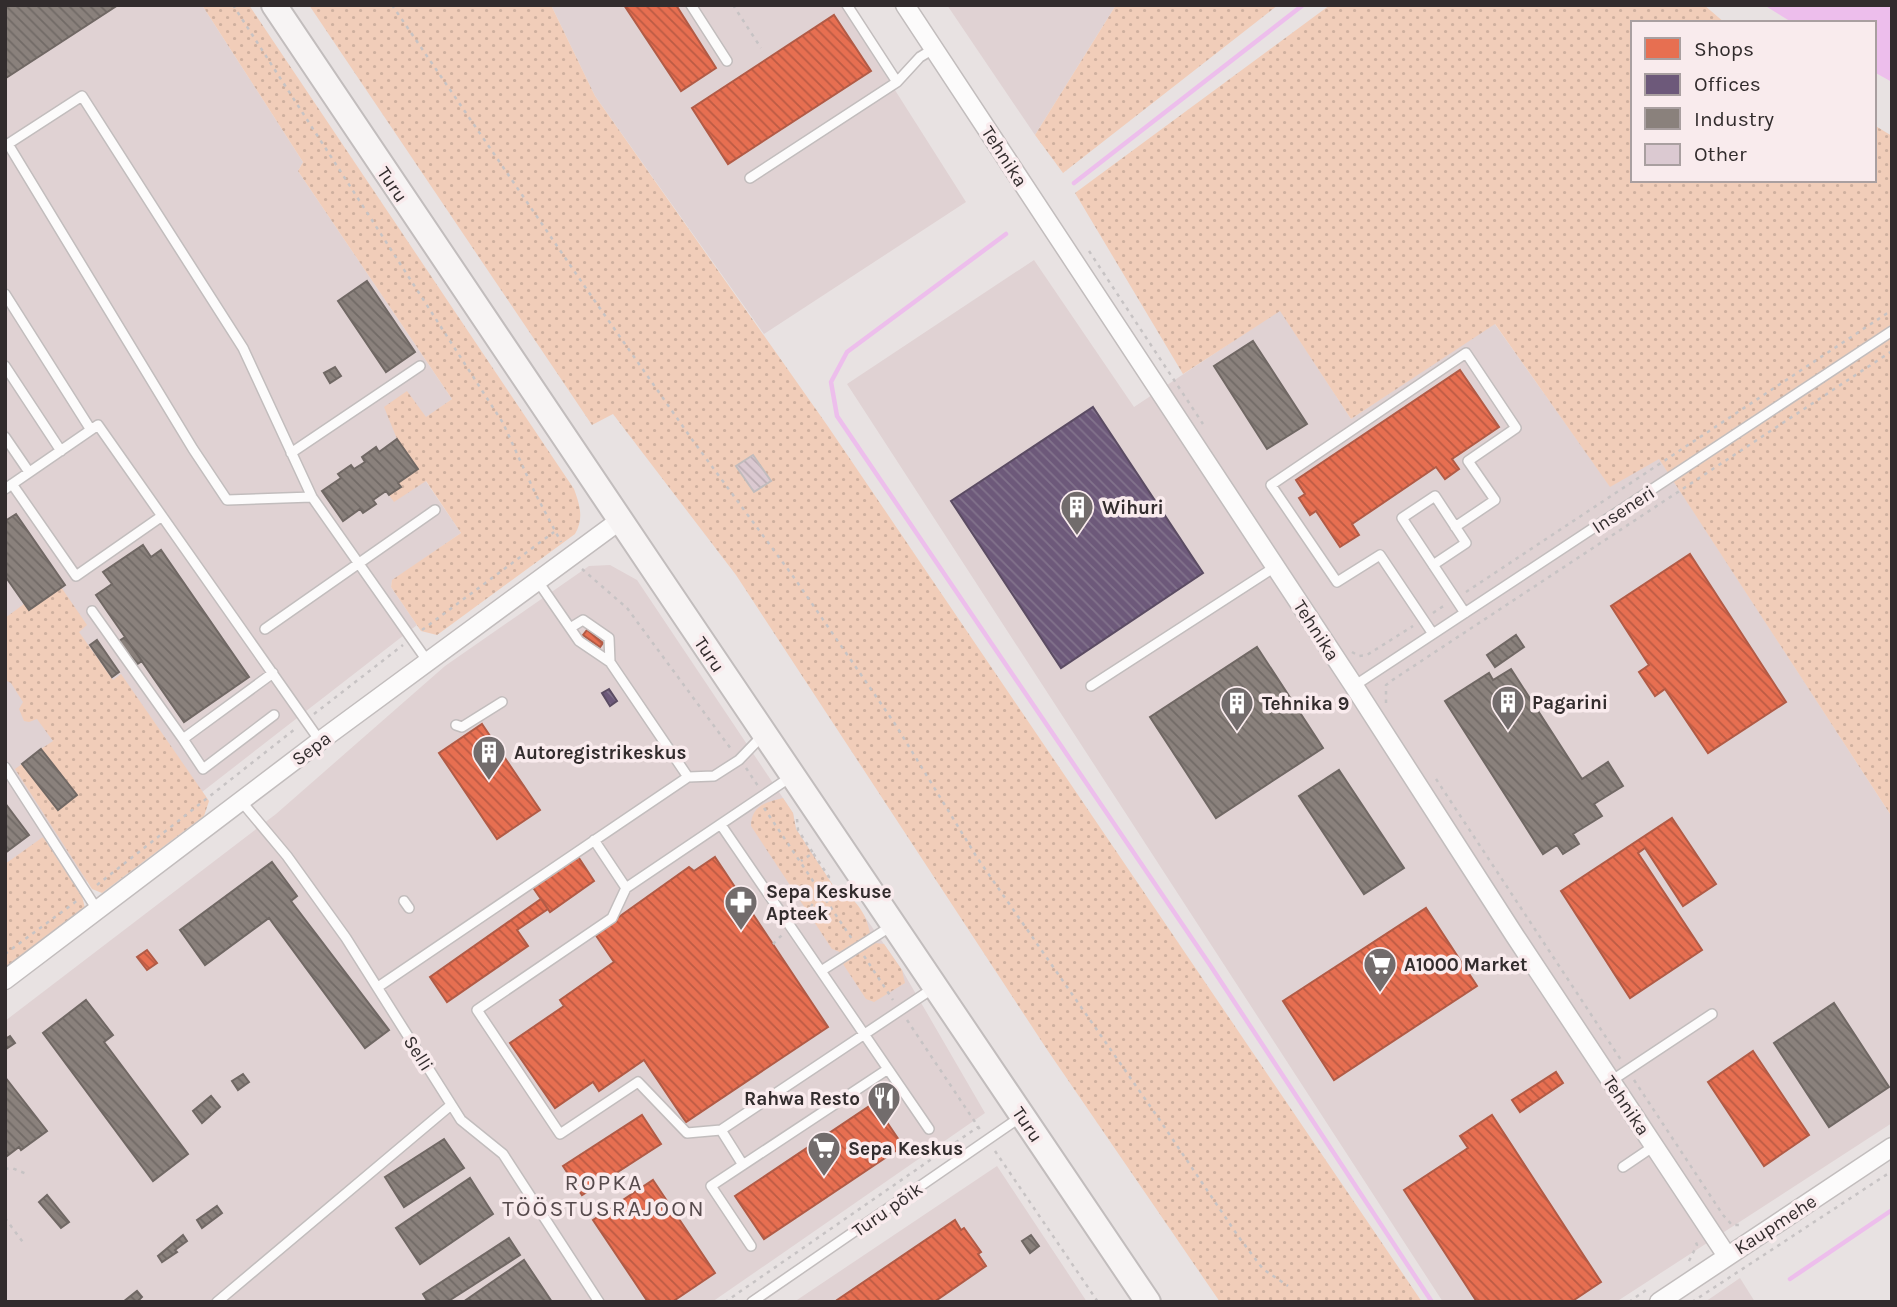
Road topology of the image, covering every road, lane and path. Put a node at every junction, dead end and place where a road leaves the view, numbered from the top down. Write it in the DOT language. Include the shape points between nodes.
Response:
graph roads {
  1 [pos="233,5"];
  2 [pos="274,5"];
  3 [pos="392,5"];
  4 [pos="691,5"];
  5 [pos="733,5"];
  6 [pos="846,5"];
  7 [pos="905,5"];
  8 [pos="761,48"];
  9 [pos="934,48"];
  10 [pos="727,61"];
  11 [pos="897,82"];
  12 [pos="750,178"];
  13 [pos="5,294"];
  14 [pos="1892,331"];
  15 [pos="1892,351"];
  16 [pos="5,366"];
  17 [pos="420,366"];
  18 [pos="92,430"];
  19 [pos="5,437"];
  20 [pos="61,451"];
  21 [pos="291,453"];
  22 [pos="29,472"];
  23 [pos="8,487"];
  24 [pos="312,497"];
  25 [pos="436,510"];
  26 [pos="162,516"];
  27 [pos="619,521"];
  28 [pos="1455,527"];
  29 [pos="555,532"];
  30 [pos="569,556"];
  31 [pos="358,564"];
  32 [pos="1433,565"];
  33 [pos="1275,567"];
  34 [pos="537,580"];
  35 [pos="92,611"];
  36 [pos="1465,613"];
  37 [pos="570,628"];
  38 [pos="265,629"];
  39 [pos="1433,634"];
  40 [pos="411,638"];
  41 [pos="428,662"];
  42 [pos="610,662"];
  43 [pos="273,673"];
  44 [pos="1354,686"];
  45 [pos="1091,687"];
  46 [pos="502,702"];
  47 [pos="1391,711"];
  48 [pos="274,715"];
  49 [pos="306,720"];
  50 [pos="456,725"];
  51 [pos="765,733"];
  52 [pos="183,740"];
  53 [pos="320,741"];
  54 [pos="739,760"];
  55 [pos="5,767"];
  56 [pos="1429,769"];
  57 [pos="794,775"];
  58 [pos="688,777"];
  59 [pos="759,799"];
  60 [pos="241,802"];
  61 [pos="796,817"];
  62 [pos="721,825"];
  63 [pos="594,840"];
  64 [pos="813,853"];
  65 [pos="800,862"];
  66 [pos="626,888"];
  67 [pos="819,890"];
  68 [pos="87,893"];
  69 [pos="99,911"];
  70 [pos="893,925"];
  71 [pos="791,927"];
  72 [pos="773,944"];
  73 [pos="858,947"];
  74 [pos="5,954"];
  75 [pos="821,971"];
  76 [pos="5,980"];
  77 [pos="378,987"];
  78 [pos="935,987"];
  79 [pos="900,1010"];
  80 [pos="1712,1014"];
  81 [pos="864,1034"];
  82 [pos="888,1069"];
  83 [pos="1627,1070"];
  84 [pos="1611,1081"];
  85 [pos="452,1105"];
  86 [pos="1023,1116"];
  87 [pos="979,1127"];
  88 [pos="929,1129"];
  89 [pos="721,1130"];
  90 [pos="987,1140"];
  91 [pos="1654,1146"];
  92 [pos="1892,1147"];
  93 [pos="743,1165"];
  94 [pos="1623,1167"];
  95 [pos="5,1169"];
  96 [pos="1892,1171"];
  97 [pos="29,1175"];
  98 [pos="5,1218"];
  99 [pos="1754,1220"];
  100 [pos="1693,1232"];
  101 [pos="25,1245"];
  102 [pos="751,1246"];
  103 [pos="1727,1256"];
  104 [pos="1688,1262"];
  105 [pos="1288,1286"];
  106 [pos="1654,1295"];
  107 [pos="217,1302"];
  108 [pos="599,1302"];
  109 [pos="724,1302"];
  110 [pos="752,1302"];
  111 [pos="1098,1302"];
  112 [pos="1148,1302"];
  113 [pos="1629,1302"];
  114 [pos="1692,1302"];
  1 -- 29 [label="path" via="503,423"];
  2 -- 27 [label="main road, Turu"];
  3 -- 105 [label="path" via="879,701 978,859 1238,1236 1263,1269"];
  4 -- 10 [label="lane"];
  5 -- 8 [label="path"];
  6 -- 11 [label="lane"];
  7 -- 9 [label="street, Tehnika"];
  9 -- 11 [label="lane"];
  9 -- 33 [label="street, Tehnika"];
  11 -- 12 [label="lane"];
  13 -- 18 [label="lane"];
  14 -- 36 [label="lane, Inseneri"];
  15 -- 47 [label="path" via="1394,679 1385,692"];
  16 -- 20 [label="lane"];
  17 -- 21 [label="lane"];
  18 -- 20 [label="lane"];
  18 -- 26 [label="lane" via="98,425"];
  19 -- 22 [label="lane"];
  20 -- 22 [label="lane"];
  21 -- 24 [label="lane"];
  21 -- 24 [label="lane" via="243,348 82,96 8,144 227,500"];
  22 -- 23 [label="lane"];
  23 -- 26 [label="lane" via="76,576"];
  24 -- 31 [label="lane"];
  25 -- 31 [label="lane"];
  26 -- 43 [label="lane"];
  27 -- 30 [label="street, Sepa"];
  27 -- 51 [label="main road, Turu"];
  28 -- 32 [label="lane" via="1466,543"];
  28 -- 32 [label="lane" via="1435,496 1402,518"];
  28 -- 39 [label="lane" via="1495,500 1468,461 1516,428 1465,354 1271,485 1337,582 1380,555"];
  29 -- 30 [label="path"];
  29 -- 40 [label="path"];
  30 -- 34 [label="street, Sepa"];
  30 -- 54 [label="path" via="627,608"];
  31 -- 38 [label="lane"];
  31 -- 40 [label="lane"];
  32 -- 36 [label="lane"];
  33 -- 44 [label="street, Tehnika"];
  33 -- 45 [label="lane"];
  34 -- 37 [label="lane"];
  34 -- 41 [label="street, Sepa"];
  35 -- 52 [label="lane"];
  36 -- 39 [label="lane, Inseneri"];
  37 -- 42 [label="lane"];
  37 -- 42 [label="lane" via="583,620 609,638"];
  39 -- 44 [label="lane, Inseneri"];
  40 -- 41 [label="lane"];
  40 -- 49 [label="path"];
  41 -- 53 [label="street, Sepa"];
  42 -- 58 [label="lane"];
  43 -- 49 [label="lane"];
  43 -- 52 [label="lane"];
  44 -- 84 [label="street, Tehnika"];
  46 -- 50 [label="lane" via="462,727"];
  48 -- 52 [label="lane" via="203,769"];
  49 -- 53 [label="lane"];
  49 -- 68 [label="path"];
  51 -- 54 [label="lane"];
  51 -- 57 [label="main road, Turu"];
  53 -- 60 [label="street, Sepa"];
  54 -- 58 [label="lane" via="714,776"];
  54 -- 59 [label="path" via="759,786"];
  55 -- 68 [label="lane"];
  56 -- 83 [label="path"];
  57 -- 59 [label="lane"];
  57 -- 70 [label="main road, Turu"];
  58 -- 63 [label="lane"];
  59 -- 62 [label="lane"];
  59 -- 65 [label="path"];
  60 -- 69 [label="street, Sepa"];
  60 -- 77 [label="lane, Selli" via="287,856"];
  61 -- 64 [label="path"];
  62 -- 66 [label="lane"];
  62 -- 71 [label="lane"];
  63 -- 66 [label="lane"];
  63 -- 77 [label="lane"];
  64 -- 65 [label="path"];
  64 -- 67 [label="path" via="829,877"];
  65 -- 67 [label="path"];
  66 -- 89 [label="lane" via="612,918 477,1010 560,1134 638,1082 687,1133"];
  67 -- 71 [label="path"];
  67 -- 73 [label="path"];
  68 -- 69 [label="lane"];
  68 -- 74 [label="path"];
  69 -- 76 [label="street, Sepa"];
  70 -- 73 [label="lane"];
  70 -- 78 [label="main road, Turu"];
  71 -- 72 [label="path"];
  71 -- 75 [label="lane"];
  73 -- 75 [label="lane"];
  73 -- 79 [label="path"];
  75 -- 81 [label="lane"];
  77 -- 85 [label="lane, Selli"];
  78 -- 79 [label="lane"];
  78 -- 86 [label="main road, Turu"];
  79 -- 81 [label="lane"];
  79 -- 87 [label="path"];
  80 -- 83 [label="lane"];
  81 -- 82 [label="lane"];
  81 -- 89 [label="lane"];
  82 -- 88 [label="lane"];
  82 -- 93 [label="lane"];
  83 -- 84 [label="lane"];
  83 -- 99 [label="path" via="1731,1225"];
  84 -- 91 [label="street, Tehnika"];
  85 -- 107 [label="lane"];
  85 -- 108 [label="lane, Selli" via="461,1120 503,1154"];
  86 -- 90 [label="lane, Turu põik"];
  86 -- 112 [label="main road, Turu"];
  87 -- 90 [label="path"];
  87 -- 109 [label="path"];
  89 -- 93 [label="lane"];
  90 -- 110 [label="lane, Turu põik"];
  90 -- 111 [label="path"];
  91 -- 94 [label="lane"];
  91 -- 103 [label="street, Tehnika"];
  92 -- 103 [label="street, Kaupmehe"];
  93 -- 102 [label="lane" via="711,1186"];
  95 -- 97 [label="path"];
  96 -- 114 [label="path"];
  98 -- 101 [label="path"];
  100 -- 104 [label="path" via="1696,1245"];
  103 -- 106 [label="street, Kaupmehe"];
  106 -- 113 [label="path"];
}
